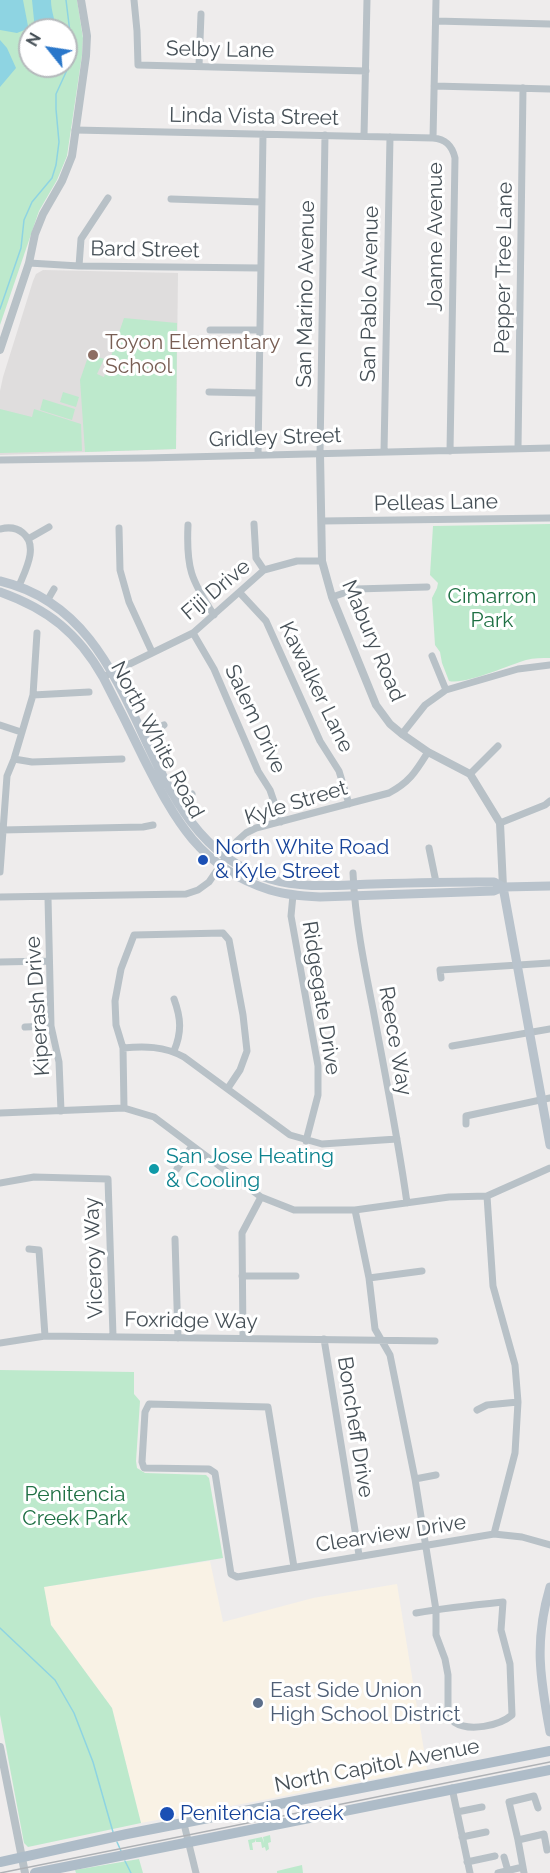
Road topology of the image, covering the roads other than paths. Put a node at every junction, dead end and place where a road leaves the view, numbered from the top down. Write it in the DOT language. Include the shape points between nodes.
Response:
graph roads {
  1 [pos="81,0"];
  2 [pos="134,0"];
  3 [pos="367,0"];
  4 [pos="436,0"];
  5 [pos="201,14"];
  6 [pos="436,21"];
  7 [pos="550,24"];
  8 [pos="199,66"];
  9 [pos="366,70"];
  10 [pos="434,86"];
  11 [pos="523,88"];
  12 [pos="550,89"];
  13 [pos="75,130"];
  14 [pos="263,134"];
  15 [pos="325,135"];
  16 [pos="364,136"];
  17 [pos="390,137"];
  18 [pos="433,138"];
  19 [pos="108,198"];
  20 [pos="171,199"];
  21 [pos="261,202"];
  22 [pos="29,262"];
  23 [pos="79,266"];
  24 [pos="260,268"];
  25 [pos="210,330"];
  26 [pos="258,330"];
  27 [pos="0,350"];
  28 [pos="210,392"];
  29 [pos="258,393"];
  30 [pos="518,448"];
  31 [pos="550,448"];
  32 [pos="450,451"];
  33 [pos="384,452"];
  34 [pos="320,454"];
  35 [pos="258,455"];
  36 [pos="0,460"];
  37 [pos="550,518"];
  38 [pos="322,520"];
  39 [pos="254,524"];
  40 [pos="188,525"];
  41 [pos="49,527"];
  42 [pos="119,528"];
  43 [pos="0,529"];
  44 [pos="28,539"];
  45 [pos="322,561"];
  46 [pos="264,570"];
  47 [pos="0,581"];
  48 [pos="19,586"];
  49 [pos="427,587"];
  50 [pos="54,589"];
  51 [pos="0,592"];
  52 [pos="240,593"];
  53 [pos="332,597"];
  54 [pos="47,601"];
  55 [pos="214,615"];
  56 [pos="38,633"];
  57 [pos="193,633"];
  58 [pos="152,652"];
  59 [pos="432,656"];
  60 [pos="550,664"];
  61 [pos="108,675"];
  62 [pos="446,690"];
  63 [pos="89,692"];
  64 [pos="33,695"];
  65 [pos="0,725"];
  66 [pos="164,725"];
  67 [pos="21,732"];
  68 [pos="402,734"];
  69 [pos="144,735"];
  70 [pos="498,746"];
  71 [pos="428,752"];
  72 [pos="14,759"];
  73 [pos="122,759"];
  74 [pos="470,774"];
  75 [pos="192,794"];
  76 [pos="550,801"];
  77 [pos="177,802"];
  78 [pos="349,804"];
  79 [pos="281,822"];
  80 [pos="500,823"];
  81 [pos="153,825"];
  82 [pos="2,830"];
  83 [pos="429,848"];
  84 [pos="226,856"];
  85 [pos="220,865"];
  86 [pos="0,872"];
  87 [pos="353,873"];
  88 [pos="436,882"];
  89 [pos="354,885"];
  90 [pos="550,886"];
  91 [pos="503,887"];
  92 [pos="292,895"];
  93 [pos="354,896"];
  94 [pos="0,897"];
  95 [pos="48,897"];
  96 [pos="48,961"];
  97 [pos="0,962"];
  98 [pos="550,963"];
  99 [pos="516,966"];
  100 [pos="441,978"];
  101 [pos="174,999"];
  102 [pos="51,1026"];
  103 [pos="25,1027"];
  104 [pos="550,1029"];
  105 [pos="528,1031"];
  106 [pos="452,1046"];
  107 [pos="123,1048"];
  108 [pos="174,1051"];
  109 [pos="228,1088"];
  110 [pos="545,1098"];
  111 [pos="124,1108"];
  112 [pos="61,1111"];
  113 [pos="0,1113"];
  114 [pos="466,1124"];
  115 [pos="397,1139"];
  116 [pos="306,1141"];
  117 [pos="550,1145"];
  118 [pos="192,1146"];
  119 [pos="550,1168"];
  120 [pos="177,1170"];
  121 [pos="0,1183"];
  122 [pos="487,1196"];
  123 [pos="261,1197"];
  124 [pos="407,1203"];
  125 [pos="355,1210"];
  126 [pos="176,1239"];
  127 [pos="29,1249"];
  128 [pos="422,1271"];
  129 [pos="242,1276"];
  130 [pos="296,1276"];
  131 [pos="369,1278"];
  132 [pos="45,1336"];
  133 [pos="113,1336"];
  134 [pos="178,1338"];
  135 [pos="243,1338"];
  136 [pos="324,1339"];
  137 [pos="382,1341"];
  138 [pos="435,1341"];
  139 [pos="0,1343"];
  140 [pos="518,1402"];
  141 [pos="477,1410"];
  142 [pos="436,1475"];
  143 [pos="415,1479"];
  144 [pos="494,1534"];
  145 [pos="550,1545"];
  146 [pos="425,1546"];
  147 [pos="359,1556"];
  148 [pos="294,1567"];
  149 [pos="550,1587"];
  150 [pos="436,1610"];
  151 [pos="416,1613"];
  152 [pos="550,1732"];
  153 [pos="0,1747"];
  154 [pos="550,1751"];
  155 [pos="550,1770"];
  156 [pos="3,1776"];
  157 [pos="452,1788"];
  158 [pos="482,1807"];
  159 [pos="538,1808"];
  160 [pos="457,1812"];
  161 [pos="184,1824"];
  162 [pos="486,1832"];
  163 [pos="462,1837"];
  164 [pos="519,1840"];
  165 [pos="188,1843"];
  166 [pos="547,1850"];
  167 [pos="495,1856"];
  168 [pos="21,1857"];
  169 [pos="504,1857"];
  170 [pos="0,1862"];
  171 [pos="467,1862"];
  172 [pos="523,1870"];
  173 [pos="508,1871"];
  174 [pos="25,1873"];
  175 [pos="35,1873"];
  176 [pos="196,1873"];
  177 [pos="470,1873"];
  178 [pos="498,1873"];
  1 -- 13 [label="street" via="87,36"];
  2 -- 8 [label="street, Selby Lane" via="138,65"];
  3 -- 9 [label="street"];
  4 -- 6 [label="street, Joanne Avenue"];
  5 -- 8 [label="street"];
  6 -- 7 [label="street"];
  6 -- 10 [label="street, Joanne Avenue"];
  8 -- 9 [label="street, Selby Lane"];
  9 -- 16 [label="street"];
  10 -- 11 [label="street"];
  10 -- 18 [label="street, Joanne Avenue"];
  11 -- 12 [label="street"];
  11 -- 30 [label="street, Pepper Tree Lane"];
  13 -- 14 [label="street, Linda Vista Street"];
  13 -- 22 [label="street" via="72,156 43,214"];
  14 -- 15 [label="street, Linda Vista Street"];
  14 -- 21 [label="street"];
  15 -- 16 [label="street, Linda Vista Street"];
  15 -- 34 [label="street, San Marino Avenue"];
  16 -- 17 [label="street, Linda Vista Street"];
  17 -- 18 [label="street, Linda Vista Street"];
  17 -- 33 [label="street, San Pablo Avenue"];
  18 -- 32 [label="street, Joanne Avenue" via="450,146 455,158"];
  19 -- 23 [label="street" via="81,238"];
  20 -- 21 [label="street"];
  21 -- 24 [label="street"];
  22 -- 23 [label="street, Bard Street"];
  22 -- 27 [label="street"];
  23 -- 24 [label="street, Bard Street"];
  24 -- 26 [label="street"];
  25 -- 26 [label="street"];
  26 -- 29 [label="street"];
  28 -- 29 [label="street"];
  29 -- 35 [label="street"];
  30 -- 31 [label="street, Gridley Street"];
  30 -- 32 [label="street, Gridley Street"];
  32 -- 33 [label="street, Gridley Street"];
  33 -- 34 [label="street, Gridley Street"];
  34 -- 35 [label="street, Gridley Street"];
  34 -- 38 [label="street, Mabury Road"];
  35 -- 36 [label="street, Gridley Street"];
  37 -- 38 [label="street, Pelleas Lane"];
  38 -- 45 [label="street, Mabury Road"];
  39 -- 46 [label="street" via="256,558"];
  40 -- 55 [label="street" via="187,554 195,586"];
  41 -- 44 [label="street"];
  42 -- 58 [label="street" via="120,570 129,602"];
  43 -- 44 [label="street" via="13,528"];
  44 -- 48 [label="street" via="30,559"];
  45 -- 46 [label="street, Fiji Drive" via="297,561"];
  45 -- 53 [label="street, Mabury Road"];
  46 -- 52 [label="street, Fiji Drive"];
  47 -- 48 [label="main road, North White Road"];
  48 -- 54 [label="main road, North White Road"];
  49 -- 53 [label="street" via="356,589"];
  50 -- 54 [label="street"];
  51 -- 61 [label="main road, North White Road" via="43,611 74,635"];
  52 -- 55 [label="street, Fiji Drive"];
  52 -- 78 [label="street, Kawalker Lane" via="266,621 320,741 339,771"];
  53 -- 68 [label="street, Mabury Road" via="376,705"];
  54 -- 61 [label="main road, North White Road" via="82,629 97,648"];
  55 -- 57 [label="street, Fiji Drive"];
  56 -- 64 [label="street"];
  57 -- 58 [label="street, Fiji Drive"];
  57 -- 79 [label="street, Salem Drive" via="214,669"];
  58 -- 61 [label="street, Fiji Drive"];
  59 -- 62 [label="street"];
  60 -- 62 [label="street"];
  61 -- 69 [label="main road, North White Road"];
  61 -- 85 [label="main road, North White Road" via="169,809 188,837"];
  62 -- 68 [label="street" via="425,705"];
  63 -- 64 [label="street"];
  64 -- 67 [label="street"];
  65 -- 67 [label="street"];
  66 -- 69 [label="street"];
  67 -- 72 [label="street"];
  68 -- 71 [label="street, Mabury Road"];
  69 -- 77 [label="main road, North White Road"];
  70 -- 74 [label="street"];
  71 -- 74 [label="street, Mabury Road"];
  71 -- 78 [label="street, Kyle Street" via="404,785"];
  72 -- 73 [label="street"];
  72 -- 82 [label="street" via="7,776"];
  74 -- 80 [label="street"];
  75 -- 77 [label="street"];
  76 -- 80 [label="street"];
  77 -- 84 [label="main road, North White Road" via="202,836"];
  78 -- 79 [label="street, Kyle Street"];
  79 -- 84 [label="street, Kyle Street" via="246,833"];
  80 -- 91 [label="street"];
  81 -- 82 [label="street"];
  82 -- 86 [label="street"];
  83 -- 88 [label="street"];
  84 -- 85 [label="street, Kyle Street"];
  84 -- 89 [label="main road, North White Road" via="247,870 288,884"];
  85 -- 92 [label="main road, North White Road" via="270,890"];
  85 -- 95 [label="street, Kyle Street" via="209,882 186,894"];
  87 -- 89 [label="street, Reece Way"];
  88 -- 89 [label="main road, North White Road"];
  88 -- 91 [label="main road, North White Road" via="494,882"];
  89 -- 93 [label="street, Reece Way"];
  90 -- 91 [label="main road, North White Road"];
  91 -- 93 [label="main road, North White Road" via="494,891"];
  91 -- 99 [label="main road"];
  92 -- 93 [label="main road, North White Road"];
  92 -- 116 [label="street, Ridgegate Drive" via="291,916 318,1066 318,1095"];
  93 -- 115 [label="street, Reece Way"];
  94 -- 95 [label="street, Kyle Street"];
  95 -- 96 [label="street, Kiperash Drive"];
  96 -- 97 [label="street"];
  96 -- 102 [label="street, Kiperash Drive"];
  98 -- 99 [label="street"];
  99 -- 100 [label="street" via="441,970"];
  99 -- 105 [label="main road"];
  101 -- 108 [label="street" via="181,1030"];
  102 -- 103 [label="street"];
  102 -- 112 [label="street, Kiperash Drive" via="59,1062"];
  104 -- 105 [label="street"];
  105 -- 106 [label="street"];
  105 -- 110 [label="main road"];
  107 -- 108 [label="street" via="149,1046"];
  107 -- 109 [label="street" via="116,1025 115,1001 121,969 134,935 223,933 229,940 247,1051"];
  107 -- 111 [label="street"];
  108 -- 109 [label="street"];
  109 -- 116 [label="street" via="290,1135"];
  110 -- 114 [label="street" via="466,1116"];
  110 -- 117 [label="main road"];
  111 -- 112 [label="street"];
  111 -- 118 [label="street" via="154,1117"];
  112 -- 113 [label="street"];
  115 -- 116 [label="street" via="322,1144"];
  115 -- 124 [label="street, Reece Way"];
  118 -- 120 [label="street"];
  118 -- 123 [label="street"];
  119 -- 122 [label="street"];
  121 -- 133 [label="street, Viceroy Way" via="34,1177 108,1179"];
  122 -- 124 [label="street"];
  122 -- 140 [label="street" via="493,1286 515,1365"];
  123 -- 125 [label="street" via="294,1210"];
  123 -- 129 [label="street" via="242,1233"];
  124 -- 125 [label="street"];
  125 -- 131 [label="street"];
  126 -- 134 [label="street"];
  127 -- 132 [label="street" via="39,1250"];
  128 -- 131 [label="street"];
  129 -- 130 [label="street"];
  129 -- 135 [label="street"];
  131 -- 137 [label="street" via="375,1329"];
  132 -- 133 [label="street, Foxridge Way"];
  132 -- 139 [label="street, Foxridge Way"];
  133 -- 134 [label="street, Foxridge Way"];
  134 -- 135 [label="street, Foxridge Way"];
  135 -- 136 [label="street, Foxridge Way"];
  136 -- 137 [label="street, Foxridge Way"];
  136 -- 147 [label="street, Boncheff Drive"];
  137 -- 138 [label="street, Foxridge Way"];
  137 -- 143 [label="street" via="390,1355"];
  140 -- 141 [label="street"];
  140 -- 144 [label="street" via="515,1453"];
  142 -- 143 [label="street"];
  143 -- 146 [label="street"];
  144 -- 145 [label="street, Clearview Drive"];
  144 -- 146 [label="street, Clearview Drive"];
  146 -- 147 [label="street, Clearview Drive"];
  146 -- 150 [label="street"];
  147 -- 148 [label="street, Clearview Drive"];
  148 -- 148 [label="street, Clearview Drive" via="268,1407 149,1404 145,1412 144,1468 209,1469 214,1473 231,1574 237,1577"];
  149 -- 152 [label="main road" via="539,1656"];
  150 -- 150 [label="street" via="502,1602 501,1630 512,1676 509,1718 473,1727 458,1725 450,1717 448,1675 436,1635"];
  150 -- 151 [label="street"];
  153 -- 156 [label="street"];
  154 -- 161 [label="main road, North Capitol Avenue"];
  155 -- 157 [label="main road, North Capitol Avenue"];
  156 -- 168 [label="street"];
  157 -- 160 [label="street"];
  157 -- 165 [label="main road, North Capitol Avenue"];
  158 -- 160 [label="street"];
  159 -- 164 [label="street" via="534,1796 508,1802"];
  160 -- 163 [label="street"];
  161 -- 165 [label="street"];
  161 -- 168 [label="main road, North Capitol Avenue"];
  162 -- 163 [label="street"];
  163 -- 171 [label="street"];
  164 -- 166 [label="street" via="544,1834"];
  164 -- 172 [label="street"];
  165 -- 175 [label="main road, North Capitol Avenue"];
  165 -- 176 [label="street"];
  167 -- 171 [label="street"];
  168 -- 170 [label="main road, North Capitol Avenue"];
  168 -- 174 [label="street"];
  169 -- 173 [label="street"];
  171 -- 177 [label="street"];
  172 -- 173 [label="street"];
  173 -- 178 [label="street"];
}
